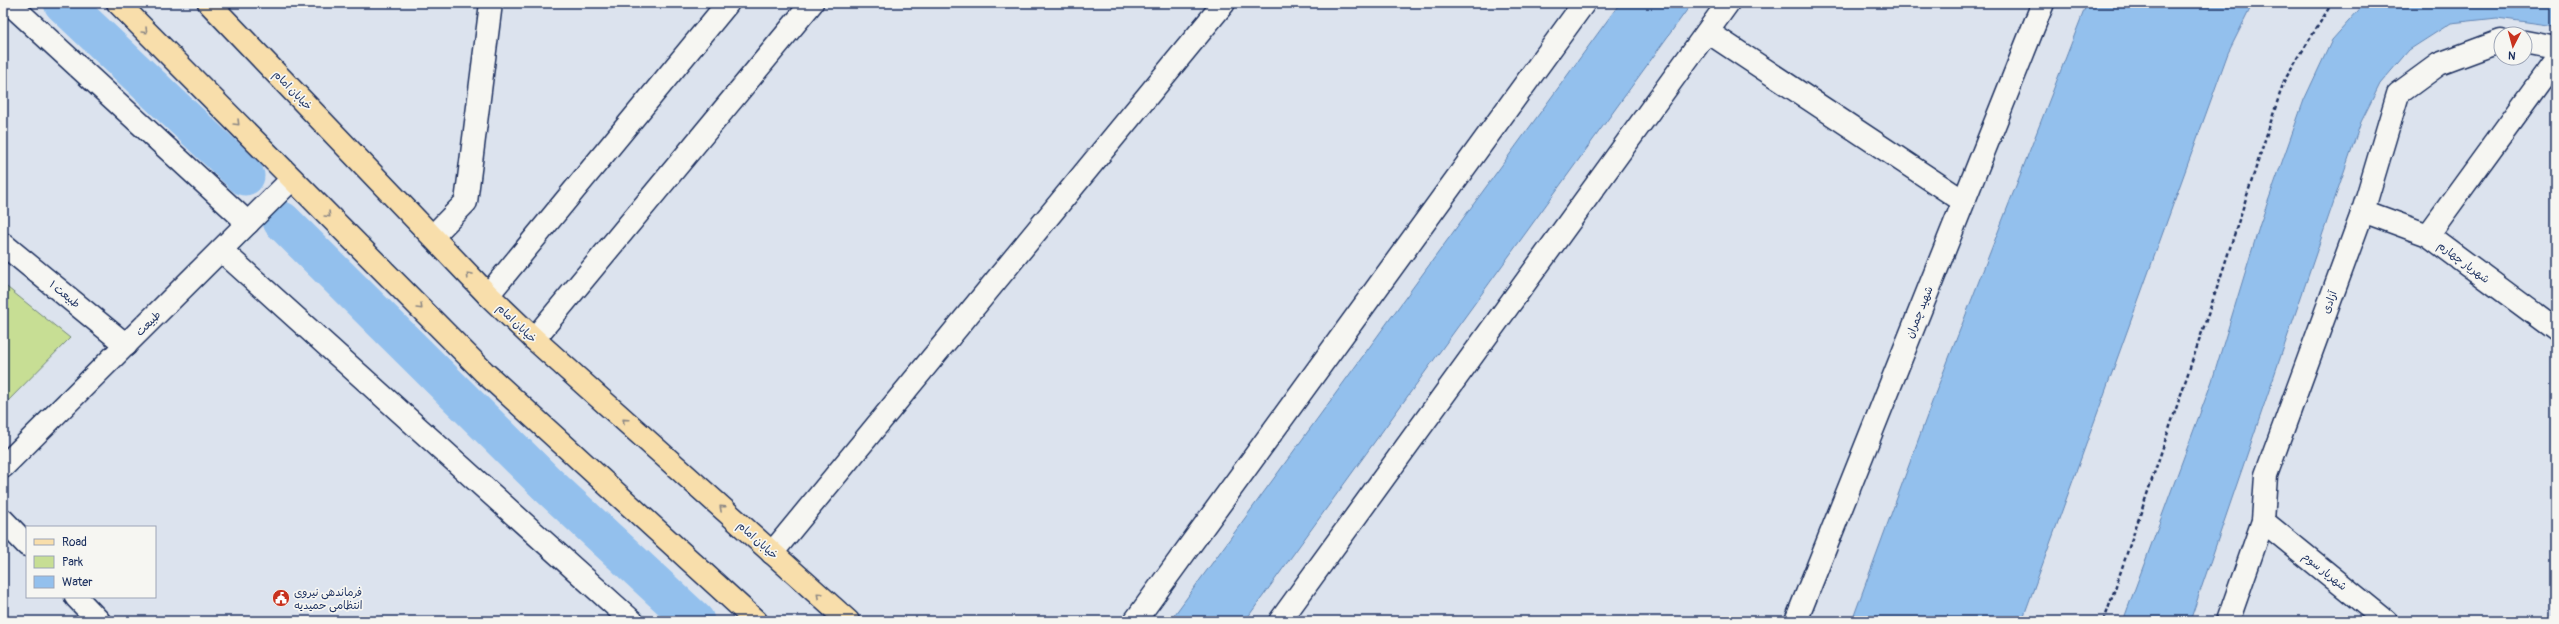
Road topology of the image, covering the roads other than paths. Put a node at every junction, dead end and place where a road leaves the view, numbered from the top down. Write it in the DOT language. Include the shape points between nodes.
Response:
graph roads {
  1 [pos="9,3"];
  2 [pos="118,3"];
  3 [pos="209,3"];
  4 [pos="491,3"];
  5 [pos="728,3"];
  6 [pos="812,3"];
  7 [pos="1224,3"];
  8 [pos="1584,3"];
  9 [pos="1728,3"];
  10 [pos="2043,3"];
  11 [pos="1708,32"];
  12 [pos="2493,44"];
  13 [pos="2533,44"];
  14 [pos="2556,48"];
  15 [pos="2556,59"];
  16 [pos="292,179"];
  17 [pos="1962,201"];
  18 [pos="2363,211"];
  19 [pos="248,223"];
  20 [pos="2428,235"];
  21 [pos="433,236"];
  22 [pos="3,244"];
  23 [pos="221,250"];
  24 [pos="488,295"];
  25 [pos="2556,330"];
  26 [pos="534,339"];
  27 [pos="126,345"];
  28 [pos="3,467"];
  29 [pos="3,520"];
  30 [pos="2263,521"];
  31 [pos="26,545"];
  32 [pos="772,553"];
  33 [pos="77,598"];
  34 [pos="99,621"];
  35 [pos="632,621"];
  36 [pos="756,621"];
  37 [pos="848,621"];
  38 [pos="1135,621"];
  39 [pos="1280,621"];
  40 [pos="1796,621"];
  41 [pos="2228,621"];
  42 [pos="2386,621"];
  1 -- 19 [label="street"];
  2 -- 16 [label="main road, one-way"];
  3 -- 21 [label="main road, خیابان امام"];
  4 -- 21 [label="street" via="466,202"];
  5 -- 24 [label="street"];
  6 -- 26 [label="street"];
  7 -- 32 [label="street"];
  8 -- 38 [label="street"];
  9 -- 11 [label="street"];
  10 -- 17 [label="street, شهید چمران"];
  11 -- 17 [label="street"];
  11 -- 39 [label="street"];
  12 -- 18 [label="street, آزادی" via="2438,64 2398,94"];
  13 -- 14 [label="street"];
  15 -- 20 [label="street"];
  16 -- 19 [label="street, طبیعت"];
  16 -- 36 [label="main road, one-way" via="484,372"];
  17 -- 40 [label="street, شهید چمران"];
  18 -- 20 [label="street, شهریار چهارم"];
  18 -- 30 [label="street, آزادی" via="2266,475"];
  19 -- 23 [label="street, طبیعت"];
  20 -- 25 [label="street, شهریار چهارم"];
  24 -- 21 [label="main road, خیابان امام, one-way"];
  22 -- 27 [label="street, طبیعت ۱"];
  23 -- 27 [label="street, طبیعت"];
  23 -- 35 [label="street"];
  24 -- 26 [label="main road, خیابان امام"];
  32 -- 26 [label="main road, خیابان امام, one-way"];
  27 -- 28 [label="street, طبیعت"];
  29 -- 31 [label="street"];
  30 -- 41 [label="street, آزادی"];
  30 -- 42 [label="street, شهریار سوم"];
  37 -- 32 [label="main road, خیابان امام, one-way"];
  33 -- 34 [label="street"];
}
